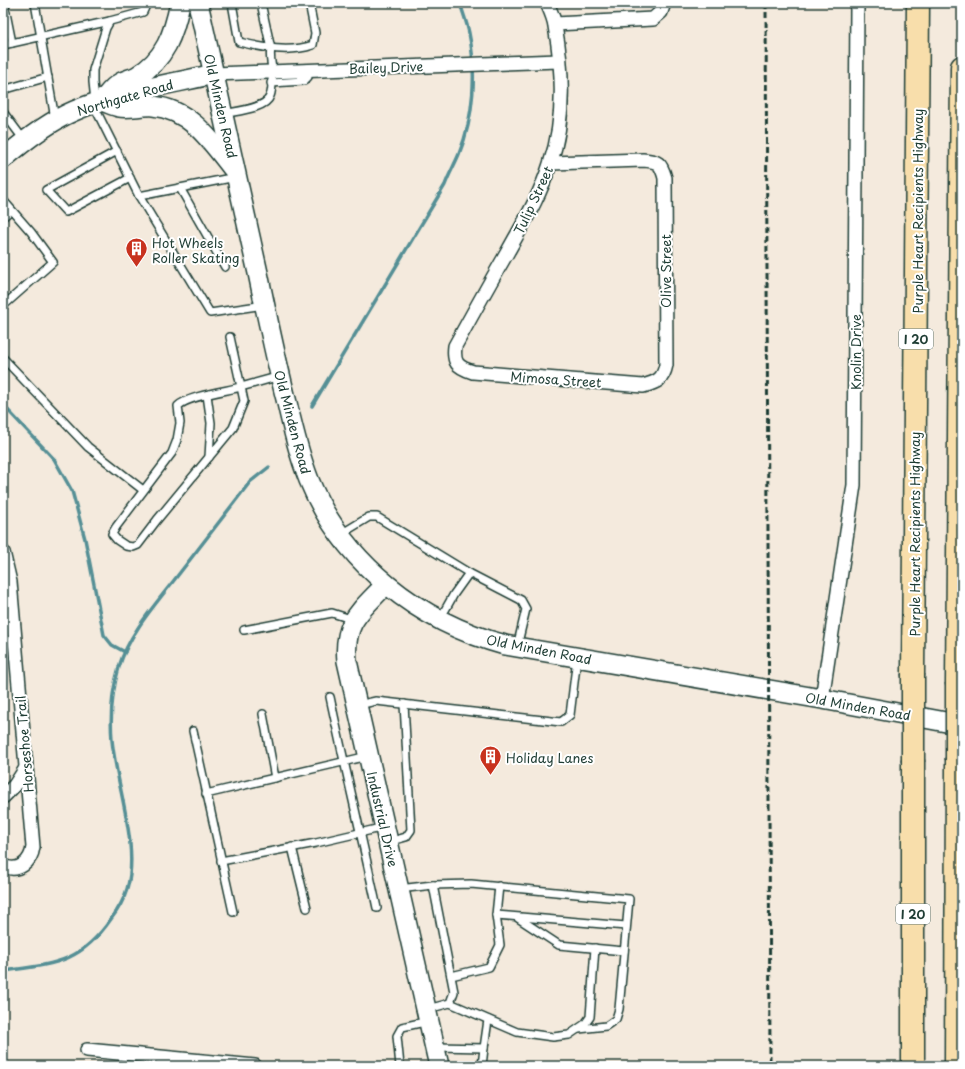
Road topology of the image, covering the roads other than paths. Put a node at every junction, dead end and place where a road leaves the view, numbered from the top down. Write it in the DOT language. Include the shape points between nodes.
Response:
graph roads {
  1 [pos="4,3"];
  2 [pos="35,3"];
  3 [pos="147,3"];
  4 [pos="180,3"];
  5 [pos="198,3"];
  6 [pos="232,3"];
  7 [pos="261,3"];
  8 [pos="309,3"];
  9 [pos="547,3"];
  10 [pos="858,3"];
  11 [pos="918,3"];
  12 [pos="663,8"];
  13 [pos="110,21"];
  14 [pos="555,24"];
  15 [pos="42,38"];
  16 [pos="12,43"];
  17 [pos="3,45"];
  18 [pos="271,49"];
  19 [pos="559,61"];
  20 [pos="962,67"];
  21 [pos="214,74"];
  22 [pos="48,77"];
  23 [pos="272,77"];
  24 [pos="3,84"];
  25 [pos="11,88"];
  26 [pos="3,90"];
  27 [pos="96,102"];
  28 [pos="3,112"];
  29 [pos="223,114"];
  30 [pos="56,120"];
  31 [pos="26,142"];
  32 [pos="117,151"];
  33 [pos="5,153"];
  34 [pos="551,163"];
  35 [pos="236,175"];
  36 [pos="130,178"];
  37 [pos="180,188"];
  38 [pos="139,196"];
  39 [pos="3,200"];
  40 [pos="11,210"];
  41 [pos="3,217"];
  42 [pos="225,267"];
  43 [pos="265,305"];
  44 [pos="3,306"];
  45 [pos="230,337"];
  46 [pos="3,358"];
  47 [pos="455,360"];
  48 [pos="280,376"];
  49 [pos="660,380"];
  50 [pos="241,387"];
  51 [pos="207,395"];
  52 [pos="209,457"];
  53 [pos="143,490"];
  54 [pos="340,534"];
  55 [pos="3,552"];
  56 [pos="469,573"];
  57 [pos="386,584"];
  58 [pos="354,620"];
  59 [pos="440,620"];
  60 [pos="244,630"];
  61 [pos="517,647"];
  62 [pos="577,658"];
  63 [pos="330,697"];
  64 [pos="822,699"];
  65 [pos="404,704"];
  66 [pos="357,705"];
  67 [pos="263,714"];
  68 [pos="962,725"];
  69 [pos="193,731"];
  70 [pos="368,756"];
  71 [pos="344,762"];
  72 [pos="26,768"];
  73 [pos="275,778"];
  74 [pos="206,794"];
  75 [pos="3,797"];
  76 [pos="361,833"];
  77 [pos="386,834"];
  78 [pos="292,847"];
  79 [pos="221,861"];
  80 [pos="3,866"];
  81 [pos="433,885"];
  82 [pos="499,886"];
  83 [pos="399,889"];
  84 [pos="307,908"];
  85 [pos="377,908"];
  86 [pos="232,912"];
  87 [pos="496,915"];
  88 [pos="516,917"];
  89 [pos="626,926"];
  90 [pos="595,948"];
  91 [pos="624,951"];
  92 [pos="451,976"];
  93 [pos="450,1003"];
  94 [pos="428,1015"];
  95 [pos="488,1020"];
  96 [pos="579,1028"];
  97 [pos="435,1047"];
  98 [pos="484,1048"];
  99 [pos="87,1050"];
  100 [pos="255,1066"];
  101 [pos="400,1066"];
  102 [pos="439,1066"];
  103 [pos="482,1066"];
  104 [pos="913,1066"];
  105 [pos="956,1066"];
  1 -- 16 [label="lane"];
  2 -- 15 [label="lane"];
  3 -- 13 [label="lane" via="143,12"];
  4 -- 27 [label="main road" via="174,30 160,58 137,76 118,84"];
  5 -- 21 [label="main road, Old Minden Road"];
  6 -- 18 [label="lane" via="239,42"];
  7 -- 18 [label="lane"];
  8 -- 18 [label="lane" via="315,33 313,45 304,48"];
  9 -- 14 [label="street, Tulip Street"];
  10 -- 64 [label="street, Knolin Drive" via="854,486"];
  11 -- 104 [label="highway, Purple Heart Recipients Highway / I 20, bridge"];
  12 -- 14 [label="street" via="658,16 647,20"];
  13 -- 15 [label="lane"];
  13 -- 27 [label="lane" via="93,70 92,82"];
  14 -- 19 [label="street, Tulip Street"];
  15 -- 16 [label="lane"];
  15 -- 22 [label="lane"];
  16 -- 17 [label="lane"];
  18 -- 23 [label="lane"];
  19 -- 23 [label="street, Bailey Drive" via="308,70"];
  19 -- 34 [label="street, Tulip Street" via="560,112"];
  20 -- 105 [label="highway, bridge"];
  21 -- 23 [label="street, Bailey Drive"];
  21 -- 27 [label="main road, Northgate Road"];
  21 -- 29 [label="main road, Old Minden Road"];
  22 -- 25 [label="lane"];
  22 -- 30 [label="lane"];
  23 -- 29 [label="lane" via="271,95 267,101 260,106"];
  24 -- 25 [label="lane"];
  25 -- 26 [label="lane"];
  27 -- 30 [label="main road, Northgate Road"];
  27 -- 32 [label="lane"];
  27 -- 35 [label="main road" via="120,108 155,106 184,116 206,135"];
  28 -- 31 [label="lane"];
  29 -- 35 [label="main road, Old Minden Road"];
  30 -- 31 [label="main road, Northgate Road"];
  31 -- 33 [label="main road, Northgate Road"];
  32 -- 36 [label="lane"];
  32 -- 36 [label="lane" via="46,190 66,212"];
  34 -- 47 [label="street, Tulip Street" via="526,219 455,346"];
  34 -- 49 [label="street, Olive Street" via="643,160 657,162 661,167 665,186 666,365"];
  35 -- 37 [label="lane"];
  35 -- 43 [label="main road, Old Minden Road"];
  36 -- 38 [label="lane"];
  37 -- 38 [label="lane"];
  37 -- 42 [label="lane"];
  38 -- 43 [label="lane" via="210,313"];
  39 -- 40 [label="lane"];
  40 -- 41 [label="lane"];
  40 -- 44 [label="lane" via="53,262"];
  43 -- 48 [label="main road, Old Minden Road"];
  45 -- 50 [label="lane"];
  46 -- 53 [label="lane" via="88,446"];
  47 -- 49 [label="street, Mimosa Street" via="459,366 473,372 644,386"];
  48 -- 50 [label="lane"];
  48 -- 54 [label="main road, Old Minden Road" via="304,468 320,504"];
  50 -- 51 [label="lane"];
  50 -- 52 [label="lane" via="244,401 233,428"];
  51 -- 52 [label="lane" via="211,423"];
  51 -- 53 [label="lane" via="178,406 180,423 172,453"];
  52 -- 53 [label="lane" via="138,545 126,546 112,534"];
  54 -- 56 [label="lane" via="369,518 377,517"];
  54 -- 57 [label="main road, Old Minden Road" via="358,558"];
  55 -- 72 [label="street, Horseshoe Trail" via="10,582"];
  56 -- 59 [label="lane"];
  56 -- 61 [label="lane" via="521,600 526,609"];
  57 -- 58 [label="main road, Industrial Drive"];
  57 -- 59 [label="main road, Old Minden Road" via="415,606"];
  58 -- 60 [label="lane" via="332,613"];
  58 -- 66 [label="main road, Industrial Drive" via="349,628 346,652"];
  59 -- 61 [label="main road, Old Minden Road" via="485,639"];
  61 -- 62 [label="main road, Old Minden Road"];
  62 -- 64 [label="main road, Old Minden Road"];
  62 -- 65 [label="lane" via="570,715 561,722"];
  63 -- 71 [label="lane"];
  64 -- 68 [label="main road, Old Minden Road"];
  65 -- 66 [label="lane" via="376,701"];
  65 -- 77 [label="lane" via="411,830 406,836"];
  66 -- 70 [label="main road, Industrial Drive"];
  67 -- 73 [label="lane"];
  69 -- 74 [label="lane"];
  70 -- 71 [label="lane"];
  70 -- 77 [label="main road, Industrial Drive"];
  71 -- 73 [label="lane"];
  71 -- 76 [label="lane"];
  72 -- 75 [label="street"];
  72 -- 80 [label="street, Horseshoe Trail" via="32,854 21,867"];
  73 -- 74 [label="lane"];
  74 -- 79 [label="lane"];
  76 -- 77 [label="lane"];
  76 -- 78 [label="lane"];
  76 -- 85 [label="lane"];
  77 -- 83 [label="main road, Industrial Drive"];
  78 -- 79 [label="lane"];
  78 -- 84 [label="lane"];
  79 -- 86 [label="lane"];
  81 -- 82 [label="lane"];
  81 -- 83 [label="lane"];
  81 -- 92 [label="lane"];
  82 -- 87 [label="lane"];
  82 -- 89 [label="lane" via="629,899"];
  83 -- 94 [label="main road, Industrial Drive"];
  87 -- 88 [label="lane"];
  87 -- 92 [label="lane" via="500,945 488,967"];
  88 -- 89 [label="lane"];
  88 -- 90 [label="lane" via="559,945"];
  89 -- 91 [label="lane"];
  90 -- 91 [label="lane"];
  90 -- 96 [label="lane" via="590,1017"];
  91 -- 96 [label="lane" via="616,1019 606,1026"];
  92 -- 93 [label="lane" via="454,992"];
  93 -- 94 [label="lane"];
  93 -- 95 [label="lane"];
  94 -- 97 [label="main road, Industrial Drive"];
  94 -- 101 [label="lane" via="402,1027 398,1036"];
  95 -- 96 [label="lane" via="516,1032 553,1037 569,1035"];
  95 -- 98 [label="lane"];
  97 -- 98 [label="lane"];
  97 -- 102 [label="main road, Industrial Drive"];
  98 -- 103 [label="lane"];
  99 -- 100 [label="street"];
}
